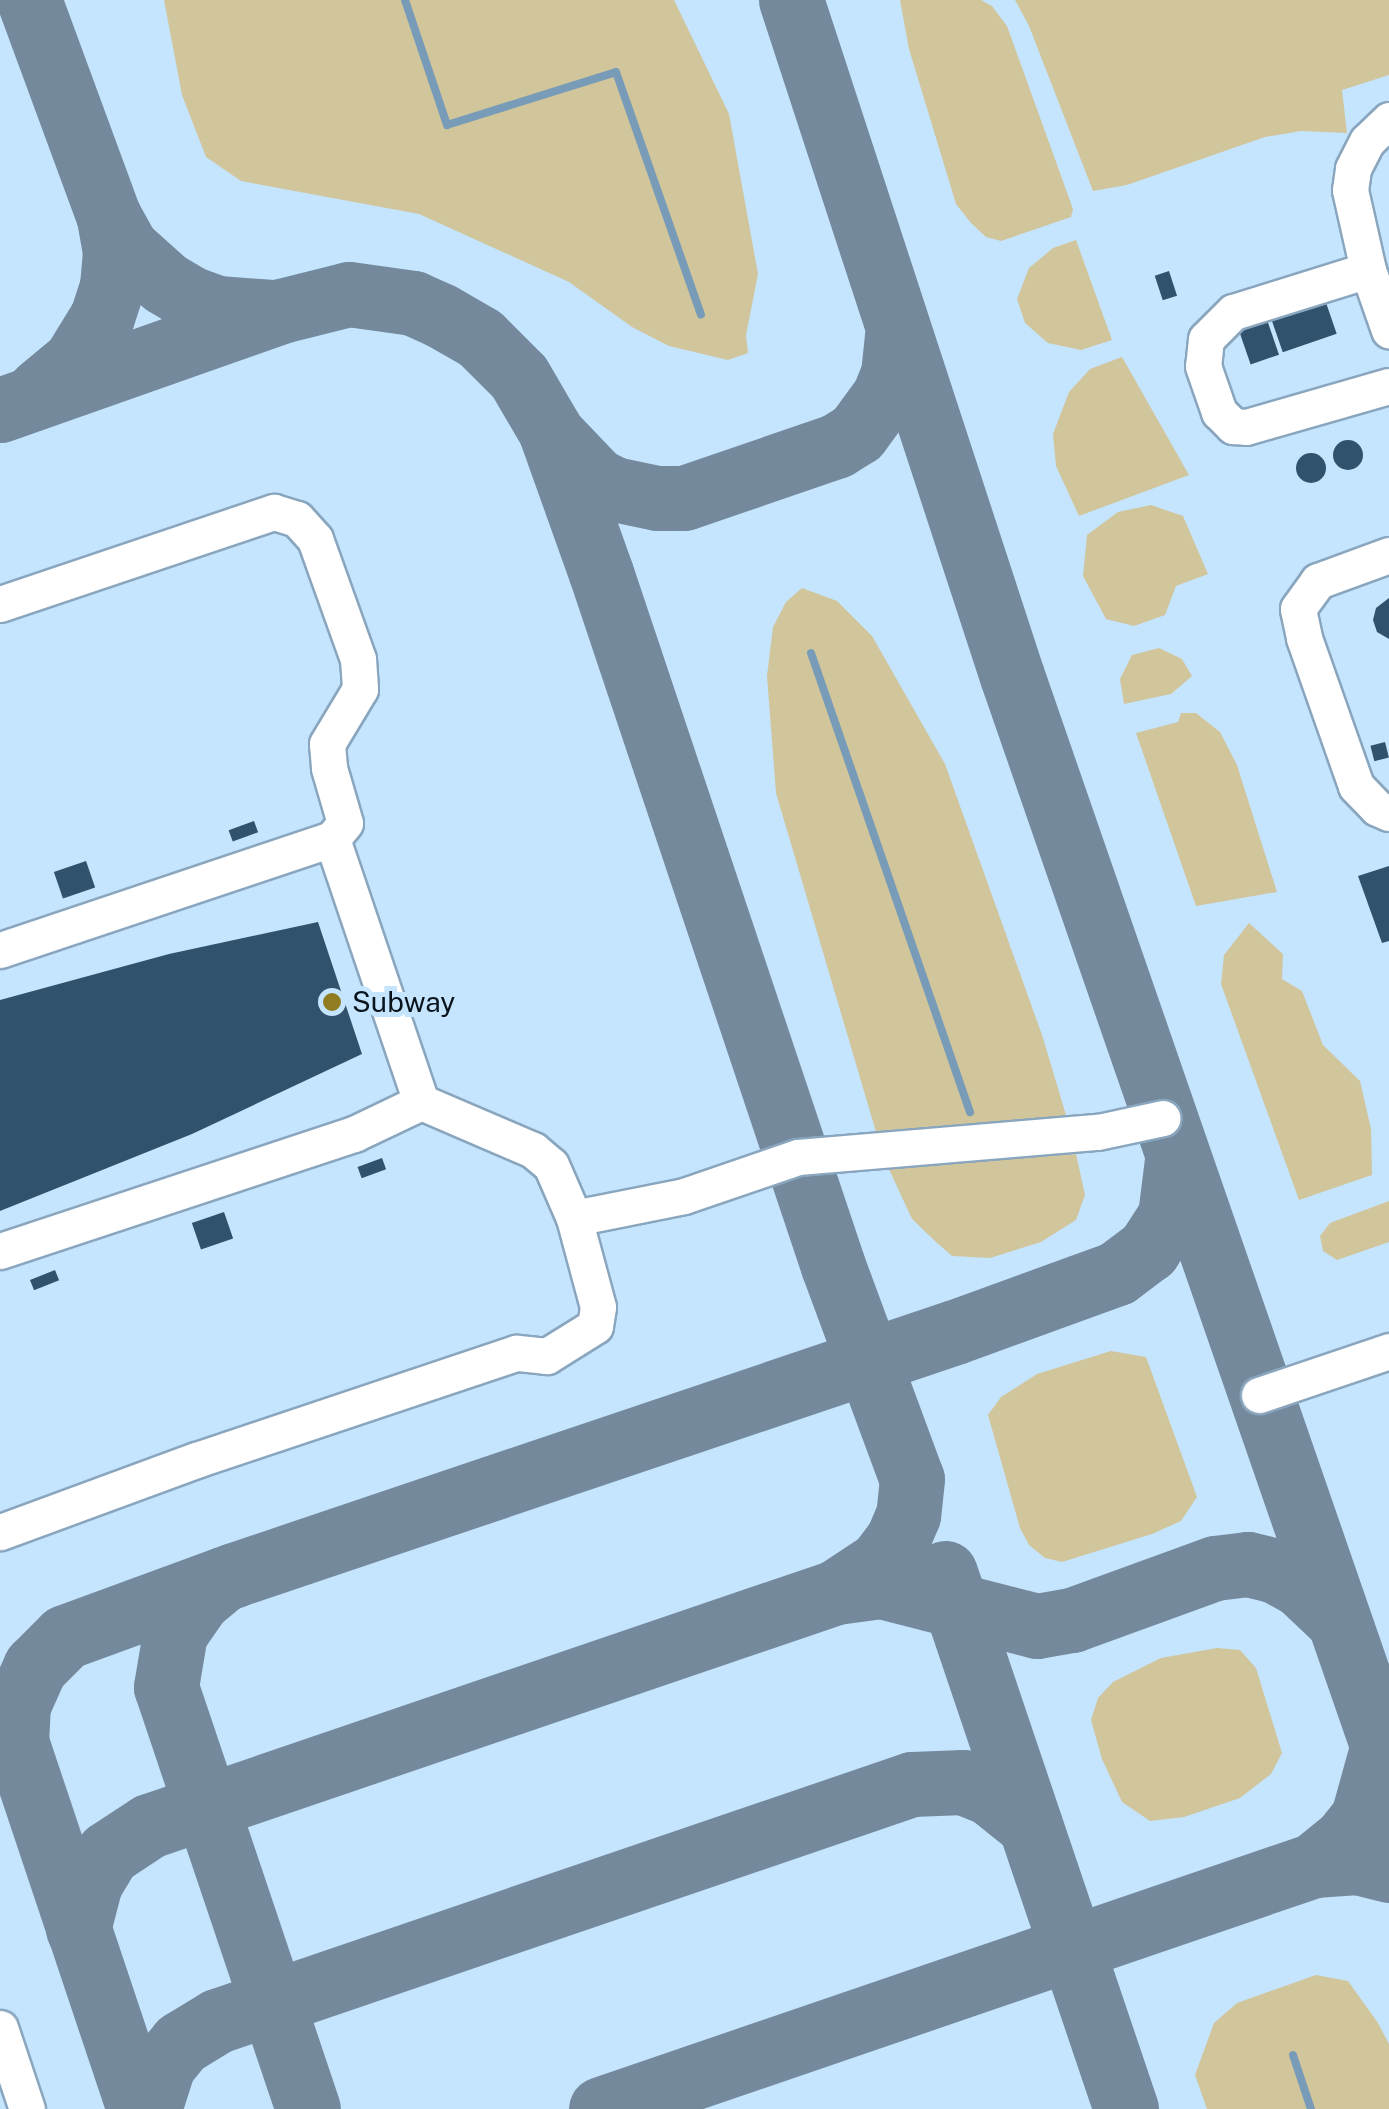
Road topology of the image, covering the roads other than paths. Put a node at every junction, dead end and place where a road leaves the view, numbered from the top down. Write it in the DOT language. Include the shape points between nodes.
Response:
graph roads {
  1 [pos="1389,120"];
  2 [pos="1368,270"];
  3 [pos="1389,330"];
  4 [pos="1389,386"];
  5 [pos="1389,556"];
  6 [pos="0,604"];
  7 [pos="1389,813"];
  8 [pos="332,839"];
  9 [pos="0,950"];
  10 [pos="422,1102"];
  11 [pos="1164,1118"];
  12 [pos="574,1218"];
  13 [pos="0,1251"];
  14 [pos="1389,1351"];
  15 [pos="1259,1395"];
  16 [pos="0,1532"];
  17 [pos="0,2028"];
  18 [pos="28,2109"];
  1 -- 2 [label="lane" via="1366,140 1353,170 1353,210"];
  2 -- 3 [label="lane"];
  2 -- 4 [label="lane" via="1233,312 1206,339 1204,366 1219,412 1246,428"];
  5 -- 7 [label="lane" via="1318,582 1298,609 1356,786"];
  6 -- 8 [label="lane" via="274,512 297,519 316,540 358,659 360,690 327,744 345,823"];
  8 -- 9 [label="lane"];
  8 -- 10 [label="lane"];
  10 -- 12 [label="lane" via="533,1150 551,1166"];
  10 -- 13 [label="lane" via="354,1134"];
  11 -- 12 [label="lane" via="1098,1132 798,1157 684,1196"];
  12 -- 16 [label="lane" via="598,1306 594,1326 566,1348 546,1356 516,1353"];
  14 -- 15 [label="lane"];
  17 -- 18 [label="lane"];
}
